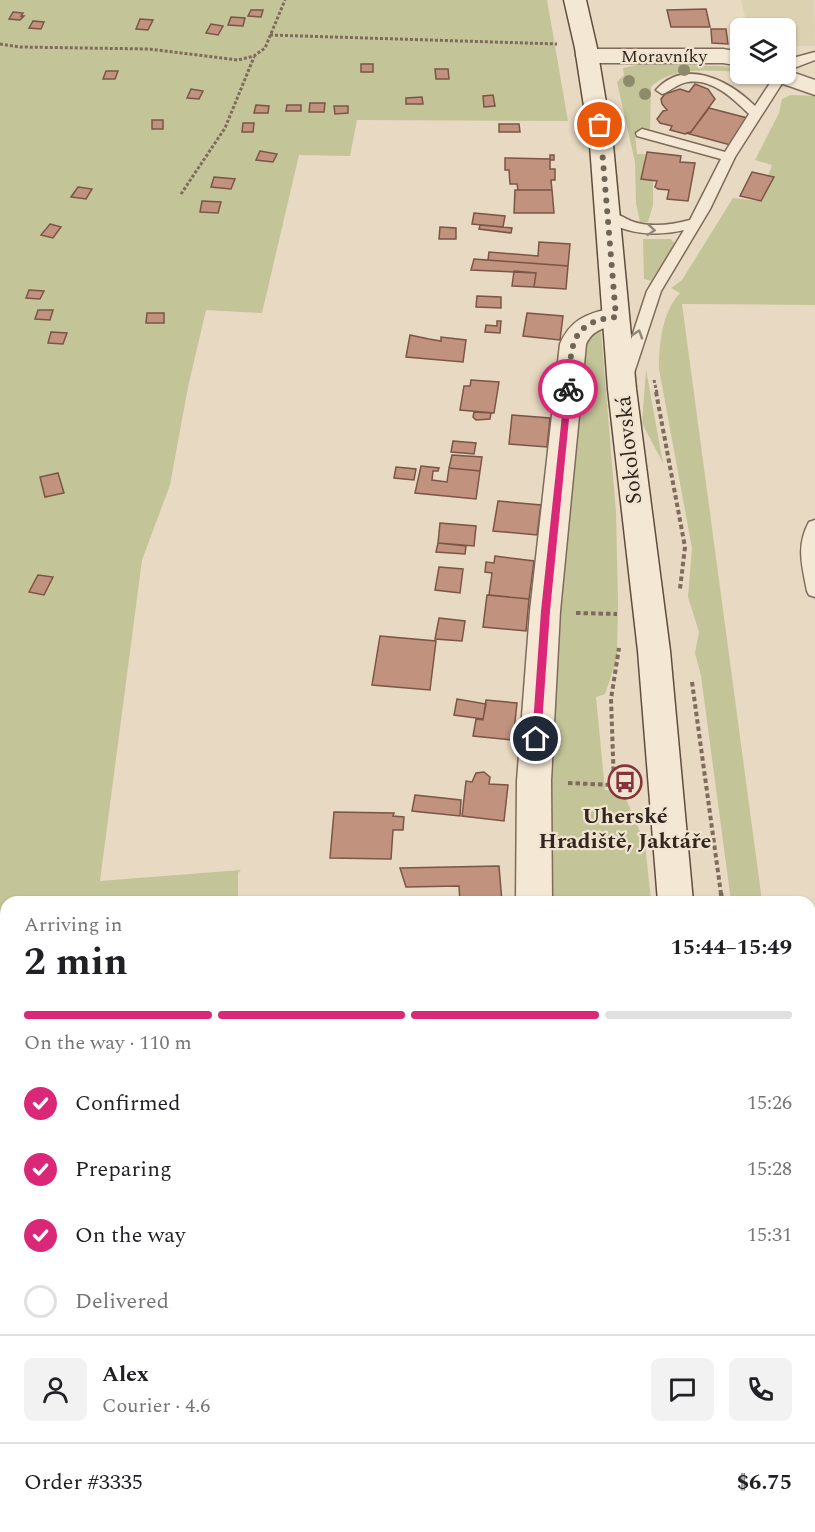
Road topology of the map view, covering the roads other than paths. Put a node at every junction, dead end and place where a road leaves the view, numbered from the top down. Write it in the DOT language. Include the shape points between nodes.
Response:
graph roads {
  1 [pos="575,0"];
  2 [pos="586,50"];
  3 [pos="815,56"];
  4 [pos="730,57"];
  5 [pos="796,61"];
  6 [pos="796,79"];
  7 [pos="774,84"];
  8 [pos="815,88"];
  9 [pos="662,90"];
  10 [pos="755,113"];
  11 [pos="642,133"];
  12 [pos="728,157"];
  13 [pos="609,215"];
  14 [pos="694,223"];
  15 [pos="616,317"];
  16 [pos="622,390"];
  17 [pos="815,526"];
  18 [pos="815,591"];
  19 [pos="534,896"];
  20 [pos="675,896"];
  1 -- 2 [label="main road, Sokolovská"];
  2 -- 4 [label="main road, Moravníky"];
  2 -- 13 [label="main road, Sokolovská" via="600,125"];
  3 -- 5 [label="lane"];
  6 -- 8 [label="main road"];
  7 -- 10 [label="lane"];
  9 -- 10 [label="lane" via="681,78 700,78 725,87"];
  10 -- 12 [label="lane"];
  11 -- 12 [label="lane"];
  12 -- 14 [label="lane"];
  13 -- 14 [label="lane, one-way" via="634,228 657,231"];
  13 -- 15 [label="main road, Sokolovská"];
  16 -- 14 [label="lane, one-way" via="654,291"];
  15 -- 16 [label="main road, Sokolovská"];
  15 -- 19 [label="main road" via="586,325 573,344 545,611 534,781"];
  16 -- 20 [label="main road, Sokolovská" via="650,615"];
  17 -- 18 [label="lane" via="807,548"];
}
